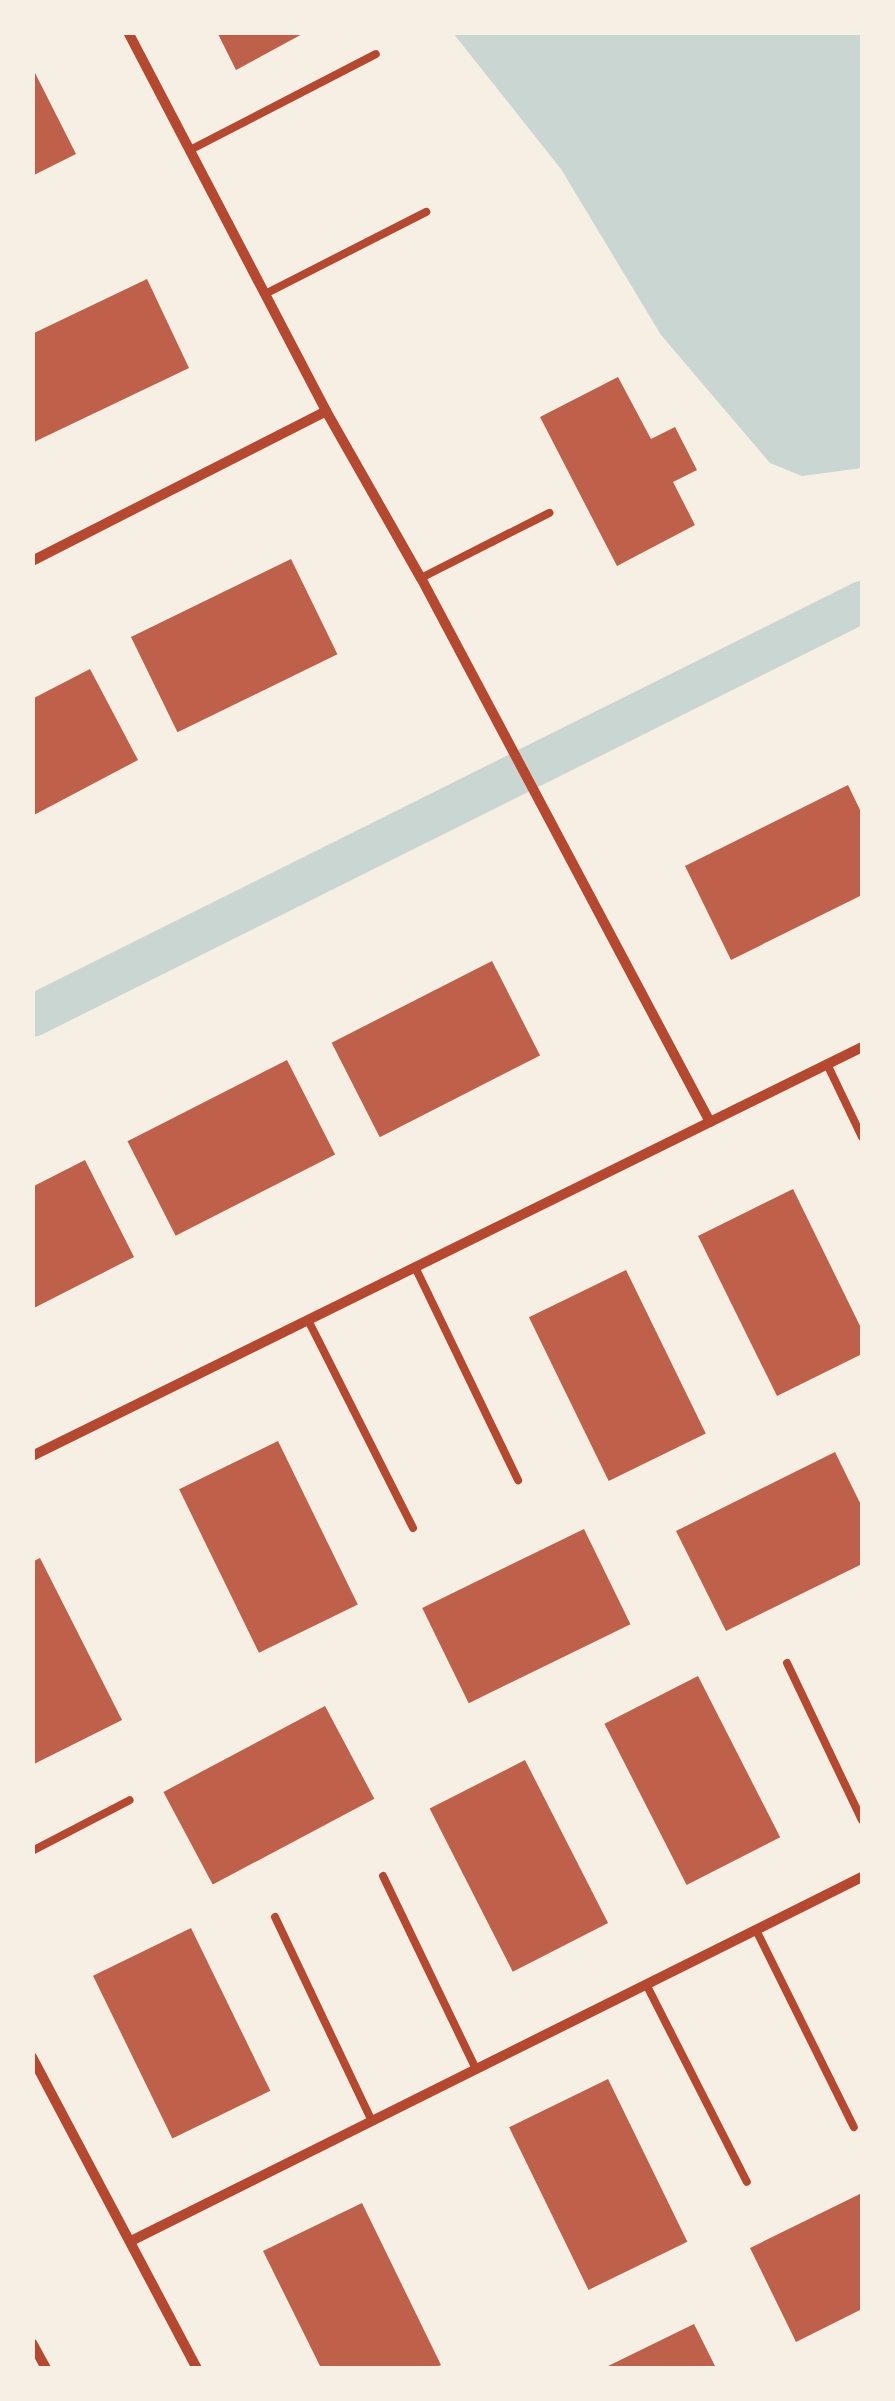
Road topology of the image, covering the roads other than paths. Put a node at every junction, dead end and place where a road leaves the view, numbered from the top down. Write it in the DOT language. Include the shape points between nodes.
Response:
graph roads {
  1 [pos="128,32"];
  2 [pos="376,54"];
  3 [pos="190,150"];
  4 [pos="426,212"];
  5 [pos="265,294"];
  6 [pos="326,411"];
  7 [pos="548,514"];
  8 [pos="32,561"];
  9 [pos="421,578"];
  10 [pos="862,1047"];
  11 [pos="826,1064"];
  12 [pos="710,1122"];
  13 [pos="862,1137"];
  14 [pos="414,1268"];
  15 [pos="308,1320"];
  16 [pos="32,1456"];
  17 [pos="518,1480"];
  18 [pos="413,1528"];
  19 [pos="787,1663"];
  20 [pos="130,1800"];
  21 [pos="862,1820"];
  22 [pos="32,1851"];
  23 [pos="384,1876"];
  24 [pos="862,1877"];
  25 [pos="275,1917"];
  26 [pos="756,1930"];
  27 [pos="646,1984"];
  28 [pos="32,2057"];
  29 [pos="476,2069"];
  30 [pos="372,2121"];
  31 [pos="854,2127"];
  32 [pos="747,2182"];
  33 [pos="130,2241"];
  34 [pos="32,2343"];
  35 [pos="46,2368"];
  36 [pos="197,2368"];
  1 -- 3 [label="street"];
  2 -- 3 [label="lane"];
  3 -- 5 [label="street"];
  4 -- 5 [label="lane"];
  5 -- 6 [label="street"];
  6 -- 8 [label="street"];
  6 -- 9 [label="street"];
  7 -- 9 [label="lane"];
  9 -- 12 [label="street"];
  10 -- 11 [label="street"];
  11 -- 12 [label="street"];
  11 -- 13 [label="lane"];
  12 -- 14 [label="street"];
  14 -- 15 [label="street"];
  14 -- 17 [label="lane"];
  15 -- 16 [label="street"];
  15 -- 18 [label="lane"];
  19 -- 21 [label="lane"];
  20 -- 22 [label="lane"];
  23 -- 29 [label="lane"];
  24 -- 26 [label="street"];
  25 -- 30 [label="lane"];
  26 -- 27 [label="street"];
  26 -- 31 [label="lane"];
  27 -- 29 [label="street"];
  27 -- 32 [label="lane"];
  28 -- 33 [label="street"];
  29 -- 30 [label="street"];
  30 -- 33 [label="street"];
  33 -- 36 [label="street"];
  34 -- 35 [label="street"];
}
